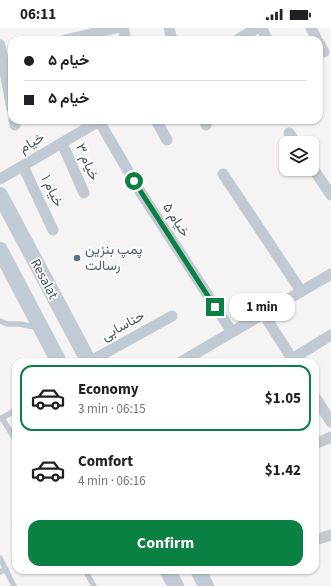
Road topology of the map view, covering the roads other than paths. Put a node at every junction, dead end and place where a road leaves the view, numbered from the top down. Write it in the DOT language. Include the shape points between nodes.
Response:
graph roads {
  1 [pos="116,28"];
  2 [pos="257,28"];
  3 [pos="83,36"];
  4 [pos="244,36"];
  5 [pos="5,51"];
  6 [pos="8,76"];
  7 [pos="85,124"];
  8 [pos="102,124"];
  9 [pos="158,124"];
  10 [pos="289,133"];
  11 [pos="291,136"];
  12 [pos="168,140"];
  13 [pos="62,143"];
  14 [pos="23,166"];
  15 [pos="222,174"];
  16 [pos="318,176"];
  17 [pos="0,179"];
  18 [pos="84,193"];
  19 [pos="0,195"];
  20 [pos="331,196"];
  21 [pos="53,230"];
  22 [pos="0,250"];
  23 [pos="331,274"];
  24 [pos="301,291"];
  25 [pos="263,314"];
  26 [pos="64,316"];
  27 [pos="172,316"];
  28 [pos="0,321"];
  29 [pos="41,328"];
  30 [pos="232,332"];
  31 [pos="331,335"];
  32 [pos="57,358"];
  33 [pos="87,358"];
  34 [pos="96,358"];
  35 [pos="188,358"];
  36 [pos="292,358"];
  37 [pos="296,358"];
  38 [pos="319,402"];
  39 [pos="12,412"];
  40 [pos="330,417"];
  41 [pos="1,419"];
  42 [pos="12,431"];
  43 [pos="331,437"];
  44 [pos="319,442"];
  45 [pos="331,535"];
  46 [pos="319,539"];
  47 [pos="0,558"];
  48 [pos="3,571"];
  49 [pos="87,574"];
  50 [pos="169,574"];
  51 [pos="202,574"];
  52 [pos="14,586"];
  53 [pos="94,586"];
  54 [pos="176,586"];
  55 [pos="206,586"];
  1 -- 3 [label="street"];
  2 -- 4 [label="street"];
  5 -- 6 [label="street"];
  7 -- 13 [label="street, خیام"];
  8 -- 30 [label="street, خیام ۵" via="141,193"];
  9 -- 12 [label="street"];
  10 -- 11 [label="street"];
  13 -- 14 [label="street, خیام"];
  13 -- 18 [label="street, خیام ۳"];
  14 -- 17 [label="street, خیام"];
  14 -- 21 [label="street, خیام ۱"];
  15 -- 24 [label="street"];
  16 -- 20 [label="street"];
  19 -- 26 [label="main road, Resalat"];
  22 -- 29 [label="main road, Resalat"];
  23 -- 24 [label="street"];
  24 -- 25 [label="street"];
  25 -- 30 [label="street"];
  25 -- 36 [label="street"];
  26 -- 29 [label="main road"];
  26 -- 33 [label="main road, Resalat"];
  27 -- 34 [label="street, حناسابی"];
  28 -- 29 [label="lane"];
  29 -- 32 [label="main road, Resalat"];
  30 -- 35 [label="street"];
  31 -- 37 [label="street"];
  38 -- 40 [label="street"];
  39 -- 41 [label="lane"];
  41 -- 42 [label="lane"];
  43 -- 44 [label="street"];
  45 -- 46 [label="street"];
  47 -- 48 [label="lane"];
  48 -- 52 [label="lane"];
  49 -- 53 [label="lane"];
  50 -- 54 [label="main road"];
  51 -- 55 [label="main road"];
}
